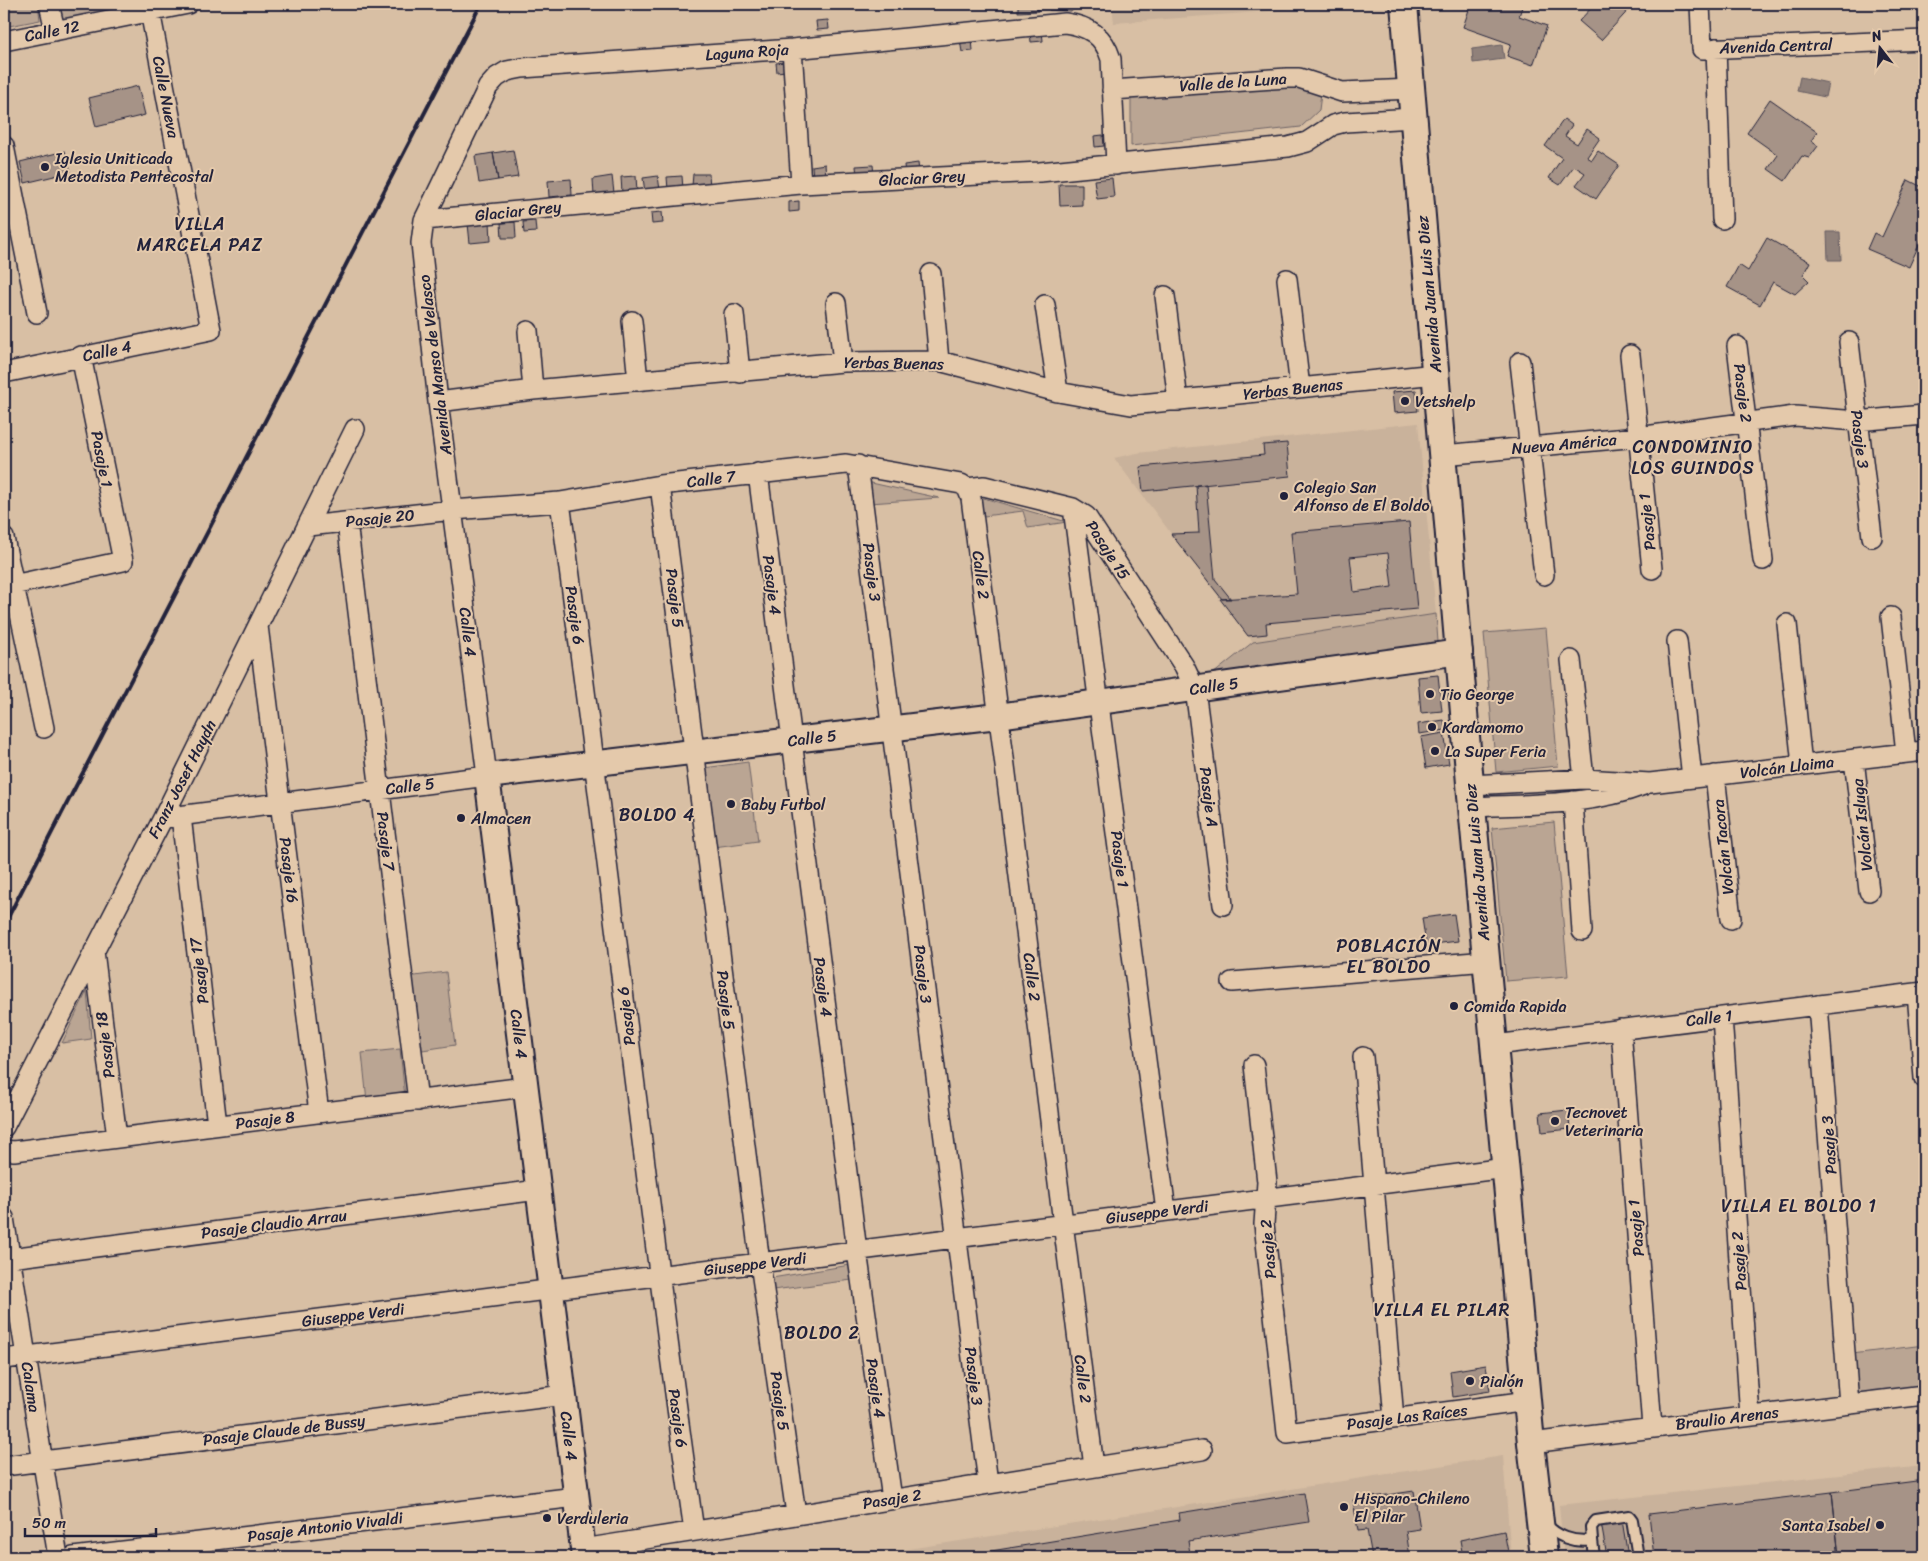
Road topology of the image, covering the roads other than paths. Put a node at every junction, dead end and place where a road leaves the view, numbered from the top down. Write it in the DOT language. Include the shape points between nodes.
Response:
graph roads {
  1 [pos="49,4"];
  2 [pos="188,4"];
  3 [pos="1404,4"];
  4 [pos="1700,4"];
  5 [pos="150,11"];
  6 [pos="55,30"];
  7 [pos="1924,40"];
  8 [pos="4,41"];
  9 [pos="1716,48"];
  10 [pos="792,49"];
  11 [pos="1412,89"];
  12 [pos="1112,90"];
  13 [pos="1414,118"];
  14 [pos="4,146"];
  15 [pos="1116,165"];
  16 [pos="801,184"];
  17 [pos="9,205"];
  18 [pos="1722,219"];
  19 [pos="424,220"];
  20 [pos="931,274"];
  21 [pos="1287,279"];
  22 [pos="1165,296"];
  23 [pos="836,303"];
  24 [pos="1045,305"];
  25 [pos="37,313"];
  26 [pos="734,314"];
  27 [pos="632,321"];
  28 [pos="211,330"];
  29 [pos="528,331"];
  30 [pos="1849,342"];
  31 [pos="1737,346"];
  32 [pos="1630,355"];
  33 [pos="81,356"];
  34 [pos="939,361"];
  35 [pos="843,362"];
  36 [pos="1520,362"];
  37 [pos="4,373"];
  38 [pos="740,373"];
  39 [pos="1436,374"];
  40 [pos="638,381"];
  41 [pos="1300,388"];
  42 [pos="534,390"];
  43 [pos="1058,392"];
  44 [pos="1178,401"];
  45 [pos="438,402"];
  46 [pos="1924,415"];
  47 [pos="1857,421"];
  48 [pos="1747,422"];
  49 [pos="355,429"];
  50 [pos="1638,437"];
  51 [pos="1529,447"];
  52 [pos="1442,456"];
  53 [pos="858,465"];
  54 [pos="758,473"];
  55 [pos="660,485"];
  56 [pos="967,488"];
  57 [pos="560,502"];
  58 [pos="1073,508"];
  59 [pos="453,510"];
  60 [pos="347,522"];
  61 [pos="308,526"];
  62 [pos="1872,536"];
  63 [pos="4,538"];
  64 [pos="1763,560"];
  65 [pos="1652,569"];
  66 [pos="1544,575"];
  67 [pos="9,586"];
  68 [pos="1891,617"];
  69 [pos="1787,624"];
  70 [pos="258,626"];
  71 [pos="1677,641"];
  72 [pos="1460,652"];
  73 [pos="1571,660"];
  74 [pos="1195,689"];
  75 [pos="1100,702"];
  76 [pos="998,716"];
  77 [pos="44,728"];
  78 [pos="891,729"];
  79 [pos="791,740"];
  80 [pos="694,752"];
  81 [pos="1915,752"];
  82 [pos="1854,759"];
  83 [pos="596,764"];
  84 [pos="1802,765"];
  85 [pos="1715,775"];
  86 [pos="486,776"];
  87 [pos="1692,778"];
  88 [pos="1584,779"];
  89 [pos="1650,783"];
  90 [pos="380,790"];
  91 [pos="1471,796"];
  92 [pos="1573,801"];
  93 [pos="280,803"];
  94 [pos="172,817"];
  95 [pos="1869,891"];
  96 [pos="1223,904"];
  97 [pos="1731,919"];
  98 [pos="1582,931"];
  99 [pos="94,951"];
  100 [pos="1487,960"];
  101 [pos="1232,982"];
  102 [pos="1921,992"];
  103 [pos="1818,1005"];
  104 [pos="1722,1017"];
  105 [pos="1620,1030"];
  106 [pos="1495,1045"];
  107 [pos="1363,1057"];
  108 [pos="1254,1065"];
  109 [pos="1924,1078"];
  110 [pos="526,1087"];
  111 [pos="418,1100"];
  112 [pos="319,1113"];
  113 [pos="217,1126"];
  114 [pos="4,1127"];
  115 [pos="116,1138"];
  116 [pos="4,1150"];
  117 [pos="1506,1168"];
  118 [pos="1373,1184"];
  119 [pos="538,1190"];
  120 [pos="1265,1198"];
  121 [pos="1166,1211"];
  122 [pos="4,1218"];
  123 [pos="1063,1224"];
  124 [pos="957,1238"];
  125 [pos="857,1251"];
  126 [pos="10,1258"];
  127 [pos="760,1263"];
  128 [pos="658,1277"];
  129 [pos="551,1290"];
  130 [pos="26,1356"];
  131 [pos="4,1359"];
  132 [pos="564,1395"];
  133 [pos="1924,1396"];
  134 [pos="1528,1402"];
  135 [pos="1849,1404"];
  136 [pos="1750,1416"];
  137 [pos="1394,1419"];
  138 [pos="1652,1427"];
  139 [pos="1287,1433"];
  140 [pos="1531,1443"];
  141 [pos="1202,1450"];
  142 [pos="43,1461"];
  143 [pos="4,1466"];
  144 [pos="1094,1467"];
  145 [pos="988,1483"];
  146 [pos="576,1496"];
  147 [pos="892,1499"];
  148 [pos="796,1514"];
  149 [pos="1538,1514"];
  150 [pos="694,1531"];
  151 [pos="1592,1540"];
  152 [pos="1542,1552"];
  153 [pos="584,1553"];
  154 [pos="58,1557"];
  155 [pos="73,1557"];
  156 [pos="1594,1557"];
  157 [pos="1638,1557"];
  1 -- 6 [label="street"];
  2 -- 5 [label="street, Calle 12"];
  3 -- 11 [label="main road, Avenida Juan Luis Diez"];
  4 -- 9 [label="street, Avenida Central" via="1702,49"];
  5 -- 6 [label="street, Calle 12"];
  5 -- 28 [label="street, Calle Nueva"];
  6 -- 8 [label="street, Calle 12"];
  7 -- 9 [label="street, Avenida Central"];
  9 -- 18 [label="street"];
  10 -- 12 [label="street, Laguna Roja" via="1065,22 1089,29 1099,36 1111,59"];
  10 -- 16 [label="street"];
  10 -- 19 [label="street, Laguna Roja" via="507,71 497,77 483,96"];
  11 -- 12 [label="street, Valle de la Luna" via="1342,92 1299,78 1287,78"];
  11 -- 13 [label="main road, Avenida Juan Luis Diez"];
  12 -- 15 [label="street, Laguna Roja"];
  13 -- 15 [label="street, Glaciar Grey" via="1345,122 1333,125 1307,142 1288,147"];
  13 -- 39 [label="main road, Avenida Juan Luis Diez"];
  14 -- 17 [label="street"];
  15 -- 16 [label="street, Glaciar Grey"];
  16 -- 19 [label="street, Glaciar Grey"];
  17 -- 25 [label="street"];
  19 -- 45 [label="street, Avenida Manso de Velasco" via="421,243"];
  20 -- 34 [label="street"];
  21 -- 41 [label="street"];
  22 -- 44 [label="street"];
  23 -- 35 [label="street"];
  24 -- 43 [label="street"];
  26 -- 38 [label="street"];
  27 -- 40 [label="street"];
  28 -- 33 [label="street, Calle 4"];
  29 -- 42 [label="street"];
  30 -- 47 [label="street, Pasaje 3"];
  31 -- 48 [label="street, Pasaje 2"];
  32 -- 50 [label="street, Pasaje 1"];
  33 -- 37 [label="street, Calle 4"];
  33 -- 67 [label="street, Pasaje 1" via="123,561"];
  34 -- 35 [label="street, Yerbas Buenas"];
  34 -- 43 [label="street, Yerbas Buenas"];
  35 -- 38 [label="street, Yerbas Buenas"];
  36 -- 51 [label="street"];
  38 -- 40 [label="street, Yerbas Buenas"];
  39 -- 41 [label="street, Yerbas Buenas"];
  39 -- 52 [label="main road, Avenida Juan Luis Diez"];
  40 -- 42 [label="street, Yerbas Buenas"];
  41 -- 44 [label="street, Yerbas Buenas"];
  42 -- 45 [label="street, Yerbas Buenas"];
  43 -- 44 [label="street, Yerbas Buenas" via="1131,405"];
  45 -- 59 [label="street, Avenida Manso de Velasco"];
  46 -- 47 [label="street, Nueva América"];
  47 -- 48 [label="street, Nueva América" via="1795,416"];
  47 -- 62 [label="street, Pasaje 3"];
  48 -- 50 [label="street, Nueva América"];
  48 -- 64 [label="street, Pasaje 2"];
  49 -- 61 [label="street, Franz Josef Haydn"];
  50 -- 51 [label="street, Nueva América"];
  50 -- 65 [label="street, Pasaje 1"];
  51 -- 52 [label="street, Nueva América"];
  51 -- 66 [label="street"];
  52 -- 72 [label="main road, Avenida Juan Luis Diez"];
  53 -- 54 [label="street, Calle 7"];
  53 -- 56 [label="street, Calle 7" via="961,484"];
  53 -- 78 [label="street, Pasaje 3"];
  54 -- 55 [label="street, Calle 7"];
  54 -- 79 [label="street, Pasaje 4"];
  55 -- 57 [label="street, Calle 7"];
  55 -- 80 [label="street, Pasaje 5"];
  56 -- 58 [label="street, Pasaje 15" via="984,486"];
  56 -- 76 [label="street, Calle 2" via="971,498"];
  57 -- 59 [label="street, Calle 7"];
  57 -- 83 [label="street, Pasaje 6"];
  58 -- 74 [label="street, Pasaje 15" via="1086,516 1184,666"];
  58 -- 75 [label="street, Pasaje 1"];
  59 -- 60 [label="street, Pasaje 20"];
  59 -- 86 [label="street, Calle 4"];
  60 -- 61 [label="street, Pasaje 20"];
  60 -- 90 [label="street, Pasaje 7"];
  61 -- 70 [label="street, Franz Josef Haydn"];
  63 -- 67 [label="street"];
  67 -- 77 [label="street"];
  68 -- 81 [label="street"];
  69 -- 84 [label="street"];
  70 -- 93 [label="street, Pasaje 16"];
  70 -- 94 [label="street, Franz Josef Haydn"];
  71 -- 87 [label="street"];
  72 -- 74 [label="street, Calle 5"];
  72 -- 91 [label="main road, Avenida Juan Luis Diez"];
  73 -- 88 [label="street"];
  74 -- 75 [label="street, Calle 5"];
  74 -- 96 [label="street, Pasaje A"];
  75 -- 76 [label="street, Calle 5"];
  75 -- 121 [label="street, Pasaje 1"];
  76 -- 78 [label="street, Calle 5"];
  76 -- 123 [label="street, Calle 2"];
  78 -- 79 [label="street, Calle 5"];
  78 -- 124 [label="street, Pasaje 3"];
  79 -- 80 [label="street, Calle 5"];
  79 -- 125 [label="street, Pasaje 4"];
  80 -- 83 [label="street, Calle 5"];
  80 -- 127 [label="street, Pasaje 5"];
  81 -- 82 [label="street, Volcán Llaima"];
  82 -- 84 [label="street, Volcán Llaima"];
  82 -- 95 [label="street, Volcán Isluga"];
  83 -- 86 [label="street, Calle 5"];
  83 -- 128 [label="street, Pasaje 6"];
  84 -- 85 [label="street, Volcán Llaima"];
  85 -- 87 [label="street, Volcán Llaima"];
  85 -- 97 [label="street, Volcán Tacora"];
  86 -- 90 [label="street, Calle 5"];
  86 -- 110 [label="street, Calle 4"];
  87 -- 89 [label="street, Volcán Llaima"];
  88 -- 89 [label="street, Volcán Llaima"];
  88 -- 91 [label="street, Volcán Llaima"];
  89 -- 92 [label="street, Volcán Llaima" via="1619,794"];
  90 -- 93 [label="street, Calle 5"];
  90 -- 111 [label="street, Pasaje 7"];
  91 -- 92 [label="street, Volcán Llaima"];
  91 -- 100 [label="main road, Avenida Juan Luis Diez"];
  92 -- 98 [label="street"];
  93 -- 94 [label="street, Calle 5"];
  93 -- 112 [label="street, Pasaje 16"];
  94 -- 99 [label="street, Franz Josef Haydn"];
  94 -- 113 [label="street, Pasaje 17"];
  99 -- 114 [label="street, Franz Josef Haydn"];
  99 -- 115 [label="street, Pasaje 18"];
  100 -- 101 [label="street"];
  100 -- 106 [label="main road, Avenida Juan Luis Diez"];
  102 -- 103 [label="street, Calle 1"];
  102 -- 109 [label="street"];
  103 -- 104 [label="street, Calle 1"];
  103 -- 135 [label="street, Pasaje 3"];
  104 -- 105 [label="street, Calle 1"];
  104 -- 136 [label="street, Pasaje 2"];
  105 -- 106 [label="street, Calle 1"];
  105 -- 138 [label="street, Pasaje 1"];
  106 -- 117 [label="main road, Avenida Juan Luis Diez"];
  107 -- 118 [label="street"];
  108 -- 120 [label="street, Pasaje 2" via="1268,1182"];
  110 -- 111 [label="street, Pasaje 8"];
  110 -- 119 [label="street, Calle 4"];
  111 -- 112 [label="street, Pasaje 8"];
  112 -- 113 [label="street, Pasaje 8"];
  113 -- 115 [label="street, Pasaje 8"];
  115 -- 116 [label="street, Pasaje 8"];
  117 -- 118 [label="street, Giuseppe Verdi"];
  117 -- 134 [label="main road, Avenida Juan Luis Diez"];
  118 -- 120 [label="street, Giuseppe Verdi"];
  118 -- 137 [label="street"];
  119 -- 126 [label="street, Pasaje Claudio Arrau"];
  119 -- 129 [label="street, Calle 4"];
  120 -- 121 [label="street, Giuseppe Verdi"];
  120 -- 139 [label="street, Pasaje 2" via="1264,1224"];
  121 -- 123 [label="street, Giuseppe Verdi"];
  122 -- 126 [label="street, Calama"];
  123 -- 124 [label="street, Giuseppe Verdi"];
  123 -- 144 [label="street, Calle 2"];
  124 -- 125 [label="street, Giuseppe Verdi"];
  124 -- 145 [label="street, Pasaje 3"];
  125 -- 127 [label="street, Giuseppe Verdi"];
  125 -- 147 [label="street, Pasaje 4"];
  126 -- 130 [label="street, Calama"];
  127 -- 128 [label="street, Giuseppe Verdi"];
  127 -- 148 [label="street, Pasaje 5"];
  128 -- 129 [label="street, Giuseppe Verdi"];
  128 -- 150 [label="street, Pasaje 6"];
  129 -- 130 [label="street, Giuseppe Verdi"];
  129 -- 132 [label="street, Calle 4"];
  130 -- 131 [label="street, Giuseppe Verdi"];
  130 -- 142 [label="street, Calama"];
  132 -- 142 [label="street, Pasaje Claude de Bussy"];
  132 -- 146 [label="street, Calle 4"];
  133 -- 135 [label="street, Braulio Arenas"];
  134 -- 137 [label="street, Pasaje Las Raíces"];
  134 -- 140 [label="main road, Avenida Juan Luis Diez"];
  135 -- 136 [label="street, Braulio Arenas"];
  136 -- 138 [label="street, Braulio Arenas"];
  137 -- 139 [label="street, Pasaje Las Raíces"];
  138 -- 140 [label="street, Braulio Arenas"];
  140 -- 149 [label="main road, Avenida Juan Luis Diez"];
  141 -- 144 [label="street, Pasaje 2"];
  142 -- 143 [label="street, Pasaje Claude de Bussy"];
  142 -- 154 [label="street, Calama"];
  144 -- 145 [label="street, Pasaje 2"];
  145 -- 147 [label="street, Pasaje 2"];
  146 -- 153 [label="street, Calle 4"];
  146 -- 155 [label="street, Pasaje Antonio Vivaldi"];
  147 -- 148 [label="street, Pasaje 2"];
  148 -- 150 [label="street, Pasaje 2"];
  149 -- 151 [label="lane" via="1557,1534 1578,1542"];
  149 -- 152 [label="main road, Avenida Juan Luis Diez"];
  150 -- 153 [label="street, Pasaje 2"];
  151 -- 156 [label="lane"];
  151 -- 157 [label="lane" via="1591,1527 1596,1521 1629,1516"];
}
